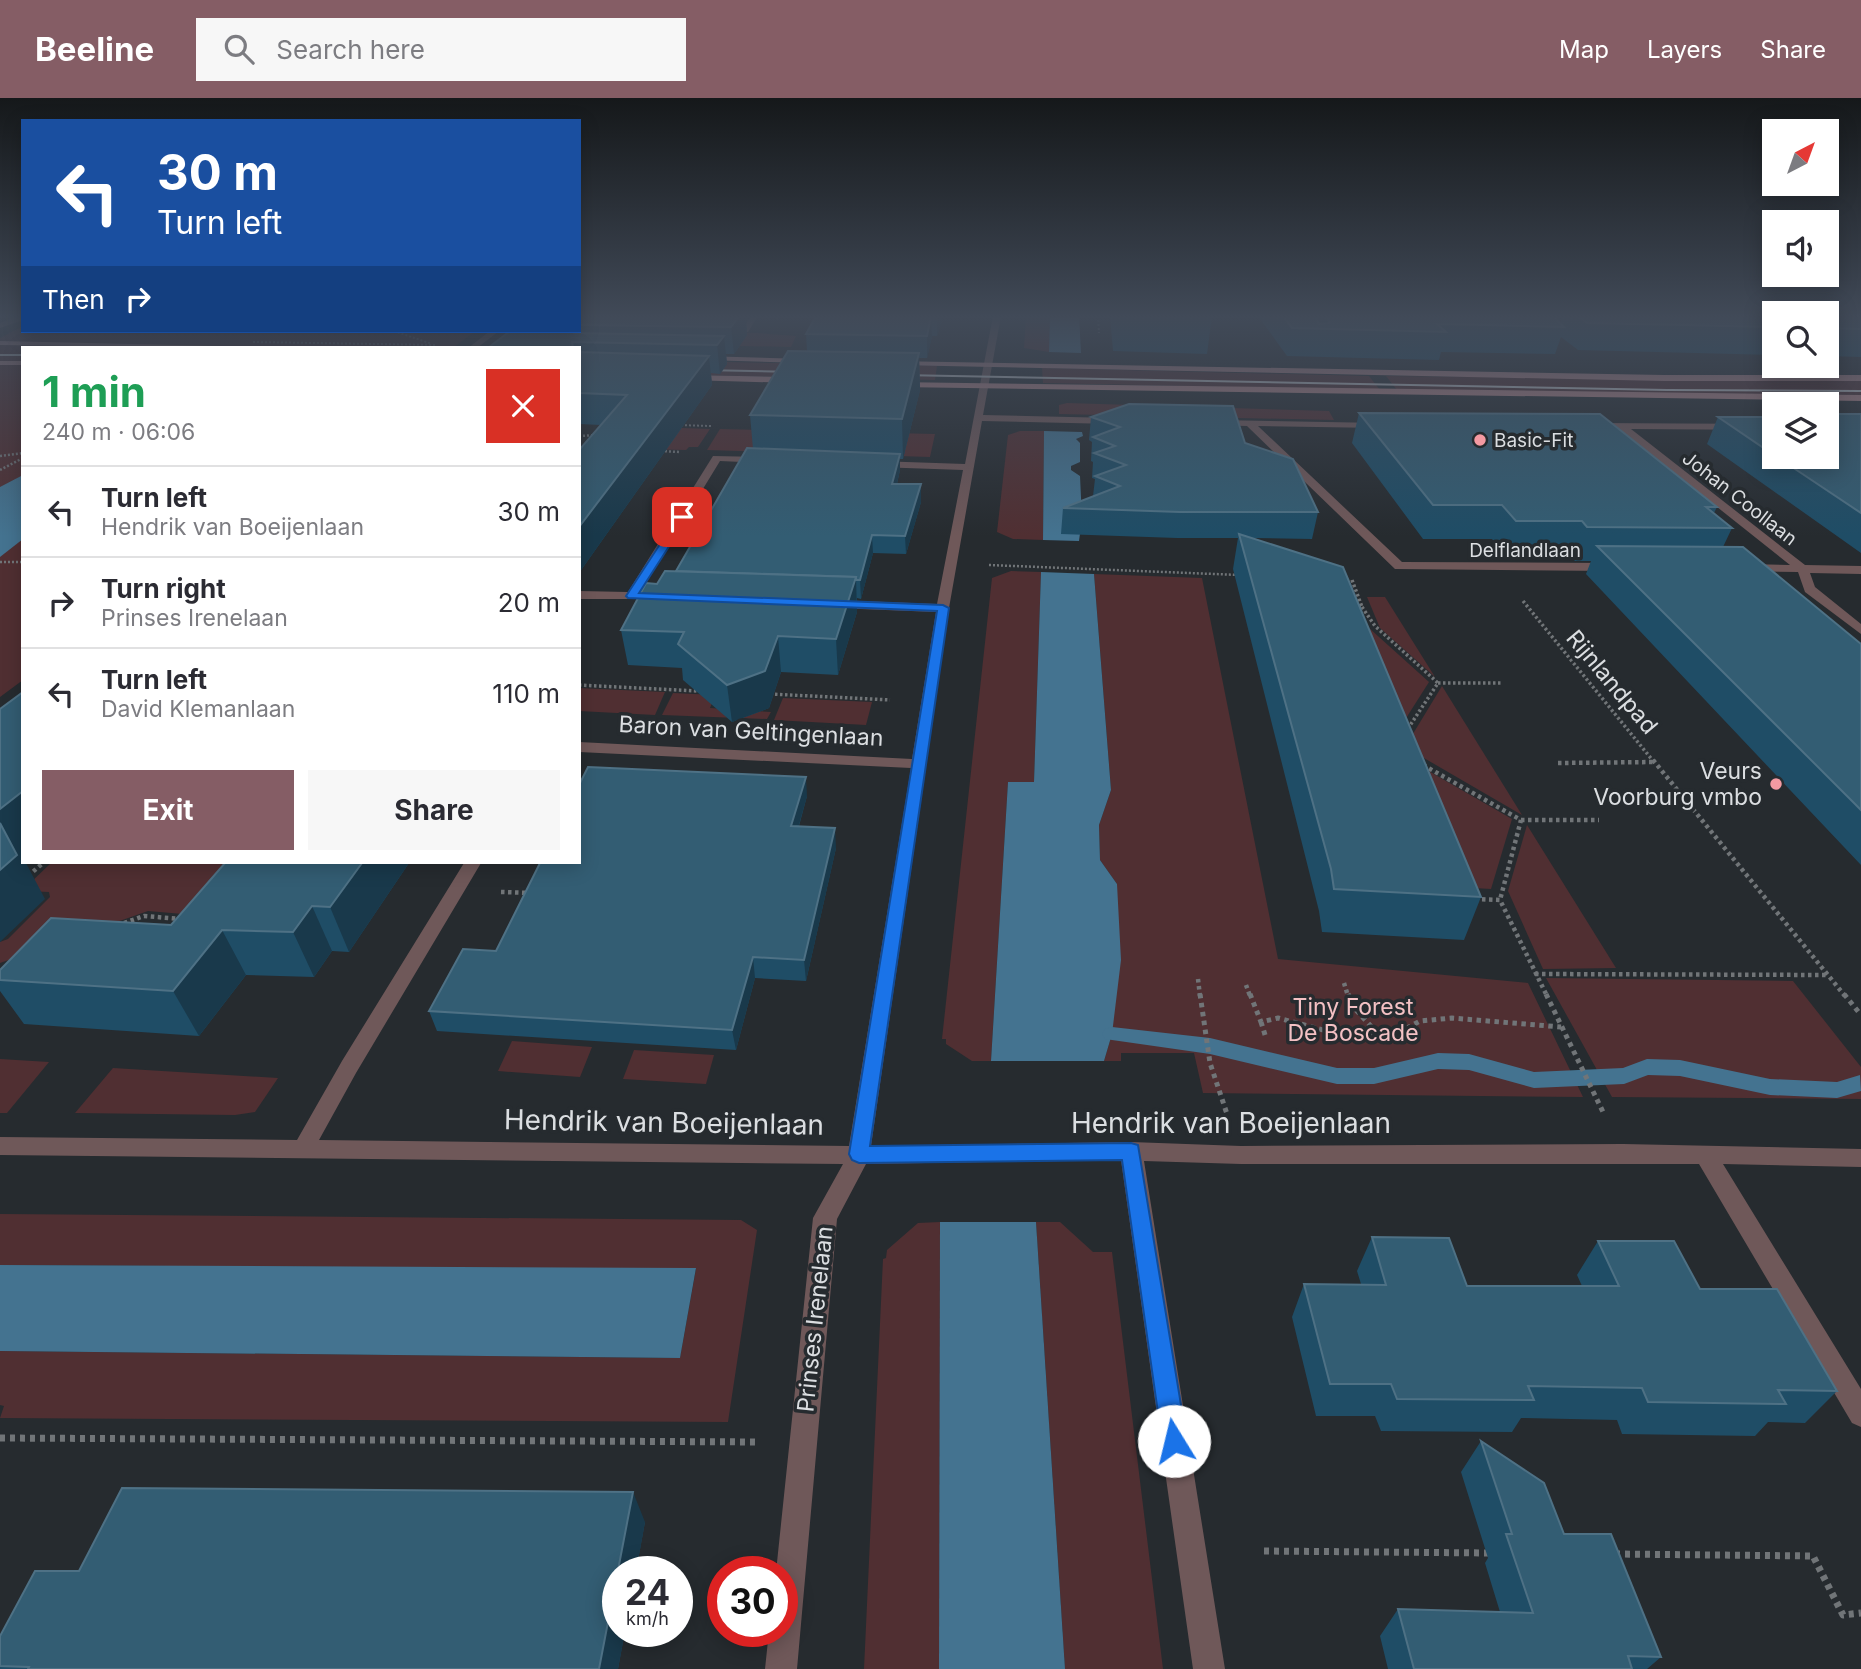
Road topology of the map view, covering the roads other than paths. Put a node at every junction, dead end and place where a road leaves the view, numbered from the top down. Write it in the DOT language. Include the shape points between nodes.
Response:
graph roads {
  1 [pos="981,389"];
  2 [pos="1274,389"];
  3 [pos="1861,398"];
  4 [pos="977,418"];
  5 [pos="1130,422"];
  6 [pos="1210,423"];
  7 [pos="1250,424"];
  8 [pos="1388,425"];
  9 [pos="1580,426"];
  10 [pos="1622,427"];
  11 [pos="1762,427"];
  12 [pos="773,460"];
  13 [pos="871,464"];
  14 [pos="968,467"];
  15 [pos="1633,567"];
  16 [pos="1729,568"];
  17 [pos="1803,570"];
  18 [pos="1861,570"];
  19 [pos="581,595"];
  20 [pos="632,596"];
  21 [pos="659,597"];
  22 [pos="821,603"];
  23 [pos="943,608"];
  24 [pos="1861,630"];
  25 [pos="581,747"];
  26 [pos="921,764"];
  27 [pos="471,864"];
  28 [pos="0,1146"];
  29 [pos="304,1148"];
  30 [pos="1131,1151"];
  31 [pos="859,1154"];
  32 [pos="1706,1156"];
  33 [pos="1861,1158"];
  34 [pos="1861,1414"];
  35 [pos="780,1669"];
  36 [pos="1209,1669"];
  1 -- 4 [label="street, Prinses Irenelaan"];
  2 -- 3 [label="main road"];
  4 -- 5 [label="street"];
  4 -- 14 [label="street, Prinses Irenelaan"];
  6 -- 7 [label="street"];
  7 -- 8 [label="street"];
  7 -- 15 [label="street, Delflandlaan" via="1399,566"];
  9 -- 10 [label="street"];
  10 -- 11 [label="street"];
  10 -- 17 [label="street, Johan Coollaan"];
  12 -- 20 [label="street" via="717,458"];
  13 -- 14 [label="street"];
  14 -- 23 [label="street, Prinses Irenelaan"];
  16 -- 17 [label="street"];
  17 -- 18 [label="street"];
  17 -- 24 [label="street, Johan Coollaan" via="1810,589"];
  19 -- 20 [label="street"];
  20 -- 21 [label="street"];
  22 -- 23 [label="street"];
  23 -- 26 [label="street, Prinses Irenelaan"];
  25 -- 26 [label="street, Baron van Geltingenlaan"];
  26 -- 31 [label="street, Prinses Irenelaan"];
  27 -- 29 [label="street"];
  28 -- 29 [label="street, Hendrik van Boeijenlaan"];
  29 -- 31 [label="street, Hendrik van Boeijenlaan"];
  30 -- 31 [label="street, Hendrik van Boeijenlaan"];
  30 -- 32 [label="street, Hendrik van Boeijenlaan"];
  30 -- 36 [label="street"];
  31 -- 35 [label="street, Prinses Irenelaan" via="825,1218"];
  32 -- 33 [label="street, Hendrik van Boeijenlaan"];
  32 -- 34 [label="street"];
}
